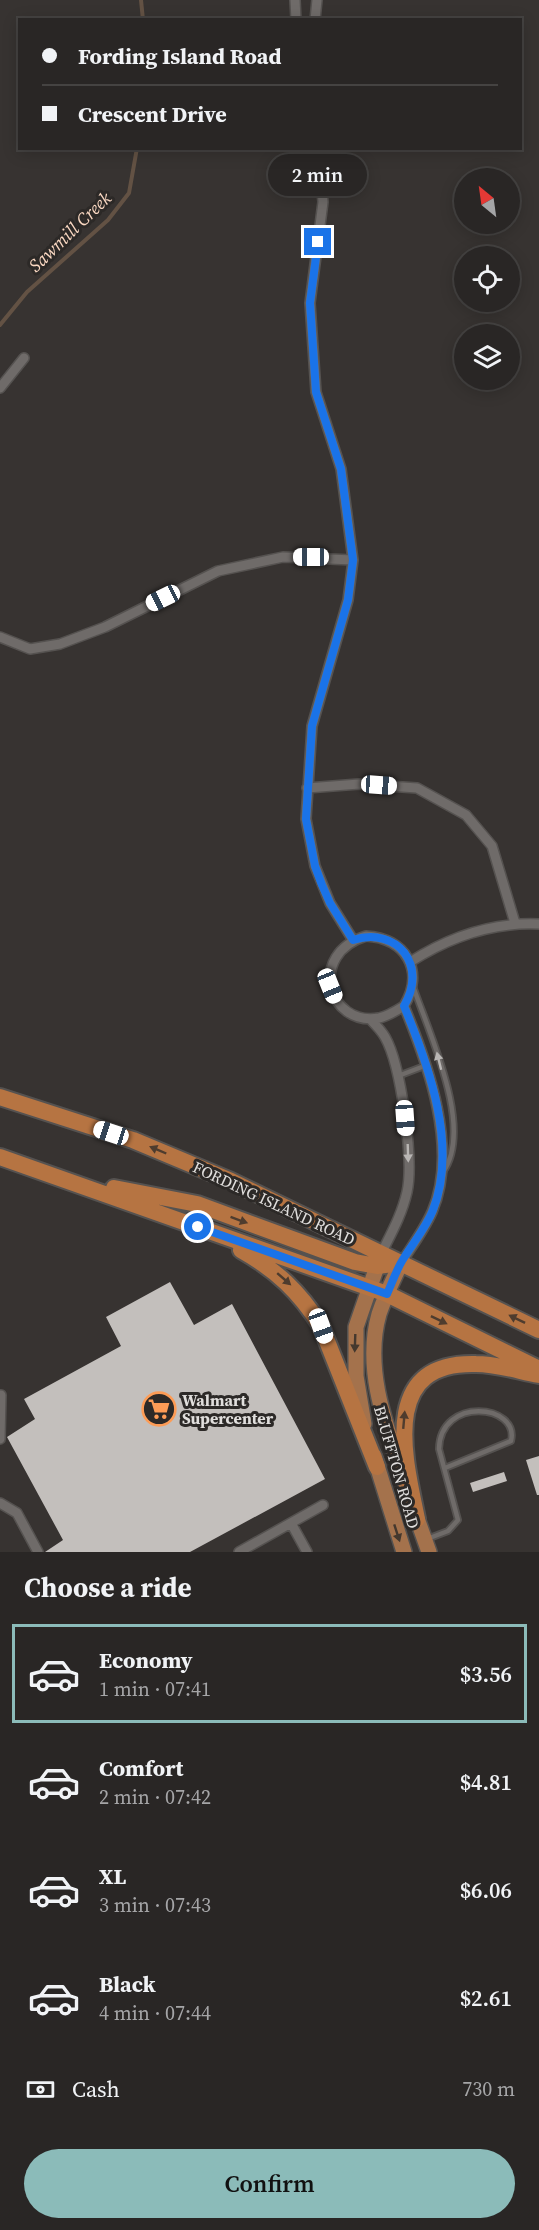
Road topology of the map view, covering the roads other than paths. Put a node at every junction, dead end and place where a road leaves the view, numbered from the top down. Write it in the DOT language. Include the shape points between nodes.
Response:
graph roads {
  1 [pos="295,0"];
  2 [pos="318,0"];
  3 [pos="296,18"];
  4 [pos="315,18"];
  5 [pos="318,150"];
  6 [pos="24,358"];
  7 [pos="0,388"];
  8 [pos="353,560"];
  9 [pos="0,637"];
  10 [pos="307,788"];
  11 [pos="515,923"];
  12 [pos="539,924"];
  13 [pos="353,940"];
  14 [pos="410,962"];
  15 [pos="412,986"];
  16 [pos="404,1006"];
  17 [pos="370,1019"];
  18 [pos="427,1065"];
  19 [pos="397,1077"];
  20 [pos="0,1097"];
  21 [pos="0,1157"];
  22 [pos="440,1177"];
  23 [pos="60,1178"];
  24 [pos="198,1227"];
  25 [pos="379,1259"];
  26 [pos="401,1263"];
  27 [pos="368,1287"];
  28 [pos="387,1294"];
  29 [pos="539,1330"];
  30 [pos="539,1369"];
  31 [pos="539,1375"];
  32 [pos="2,1395"];
  33 [pos="0,1439"];
  34 [pos="377,1467"];
  35 [pos="445,1468"];
  36 [pos="0,1503"];
  37 [pos="323,1505"];
  38 [pos="417,1520"];
  39 [pos="291,1523"];
  40 [pos="427,1546"];
  41 [pos="38,1552"];
  42 [pos="239,1552"];
  43 [pos="307,1552"];
  44 [pos="404,1552"];
  1 -- 3 [label="street"];
  2 -- 4 [label="street"];
  5 -- 8 [label="street" via="323,202 310,303 316,392 341,469"];
  6 -- 7 [label="street"];
  8 -- 9 [label="street" via="282,557 218,571 105,627 60,644 30,649"];
  8 -- 10 [label="street" via="348,600 312,726"];
  10 -- 11 [label="street" via="359,784 417,788 466,815 492,846"];
  10 -- 13 [label="street" via="306,819 315,866 330,903"];
  11 -- 12 [label="street"];
  11 -- 14 [label="street" via="464,934"];
  13 -- 14 [label="street" via="366,936 393,942"];
  13 -- 17 [label="street" via="334,959 330,986 345,1009"];
  14 -- 15 [label="street"];
  15 -- 16 [label="street"];
  22 -- 15 [label="lane, one-way" via="451,1161 455,1133 437,1052"];
  16 -- 17 [label="street"];
  16 -- 18 [label="street"];
  17 -- 19 [label="street" via="385,1037"];
  18 -- 19 [label="lane"];
  18 -- 22 [label="street" via="440,1125"];
  19 -- 25 [label="street, one-way" via="405,1118 408,1190 401,1215"];
  25 -- 20 [label="highway, FORDING ISLAND ROAD, one-way" via="231,1181 133,1140"];
  21 -- 23 [label="highway"];
  22 -- 26 [label="street" via="433,1210"];
  23 -- 24 [label="highway"];
  23 -- 25 [label="highway, one-way" via="197,1204 355,1262"];
  24 -- 27 [label="highway"];
  24 -- 34 [label="highway, one-way" via="279,1274 309,1307 321,1326"];
  25 -- 26 [label="highway, FORDING ISLAND ROAD"];
  25 -- 27 [label="main road, BLUFFTON ROAD"];
  26 -- 28 [label="main road, BLUFFTON ROAD"];
  29 -- 26 [label="highway, FORDING ISLAND ROAD, one-way"];
  27 -- 28 [label="highway"];
  27 -- 34 [label="main road, BLUFFTON ROAD, one-way" via="356,1327 355,1348 364,1423"];
  28 -- 30 [label="highway, one-way"];
  28 -- 38 [label="main road, BLUFFTON ROAD" via="377,1326 376,1378 384,1420"];
  38 -- 31 [label="highway, one-way" via="403,1428 404,1412 418,1388 434,1373 459,1365 492,1365"];
  32 -- 33 [label="street"];
  34 -- 44 [label="main road, BLUFFTON ROAD, one-way"];
  35 -- 35 [label="lane" via="439,1437 452,1417 498,1413 506,1422 511,1441"];
  35 -- 40 [label="lane" via="458,1520"];
  36 -- 41 [label="street" via="17,1513"];
  37 -- 39 [label="street"];
  38 -- 40 [label="main road, BLUFFTON ROAD"];
  39 -- 42 [label="street"];
  39 -- 43 [label="street"];
}
